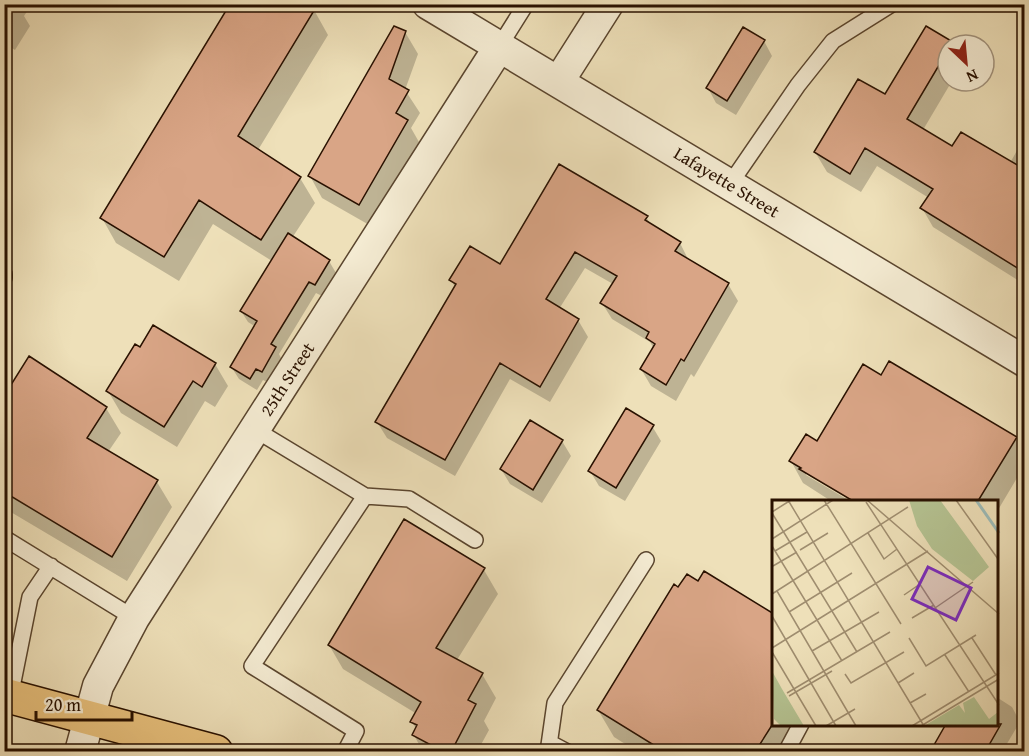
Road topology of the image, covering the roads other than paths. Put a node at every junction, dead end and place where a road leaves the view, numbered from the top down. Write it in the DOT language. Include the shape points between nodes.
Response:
graph roads {
  1 [pos="428,4"];
  2 [pos="526,4"];
  3 [pos="608,4"];
  4 [pos="892,4"];
  5 [pos="870,9"];
  6 [pos="499,47"];
  7 [pos="559,81"];
  8 [pos="730,184"];
  9 [pos="1021,351"];
  10 [pos="254,429"];
  11 [pos="365,496"];
  12 [pos="4,538"];
  13 [pos="475,540"];
  14 [pos="646,560"];
  15 [pos="51,566"];
  16 [pos="134,618"];
  17 [pos="7,696"];
  18 [pos="90,718"];
  19 [pos="800,726"];
  20 [pos="549,747"];
  21 [pos="81,752"];
  22 [pos="216,752"];
  23 [pos="345,752"];
  24 [pos="567,752"];
  25 [pos="786,752"];
  1 -- 6 [label="street, Lafayette Street"];
  2 -- 6 [label="lane"];
  3 -- 7 [label="street"];
  4 -- 5 [label="lane"];
  5 -- 8 [label="lane" via="833,40"];
  6 -- 7 [label="street, Lafayette Street"];
  6 -- 10 [label="street, 25th Street"];
  7 -- 8 [label="street, Lafayette Street"];
  8 -- 9 [label="street, Lafayette Street"];
  10 -- 11 [label="lane"];
  10 -- 16 [label="street, 25th Street"];
  11 -- 13 [label="lane" via="409,499"];
  11 -- 23 [label="lane" via="252,666 356,730"];
  12 -- 15 [label="lane"];
  14 -- 20 [label="lane" via="555,704"];
  15 -- 16 [label="lane"];
  15 -- 17 [label="lane" via="30,597"];
  16 -- 18 [label="street, 25th Street" via="98,686"];
  17 -- 18 [label="highway"];
  18 -- 21 [label="street, 25th Street"];
  18 -- 22 [label="highway"];
  19 -- 25 [label="lane"];
  20 -- 24 [label="lane"];
}
